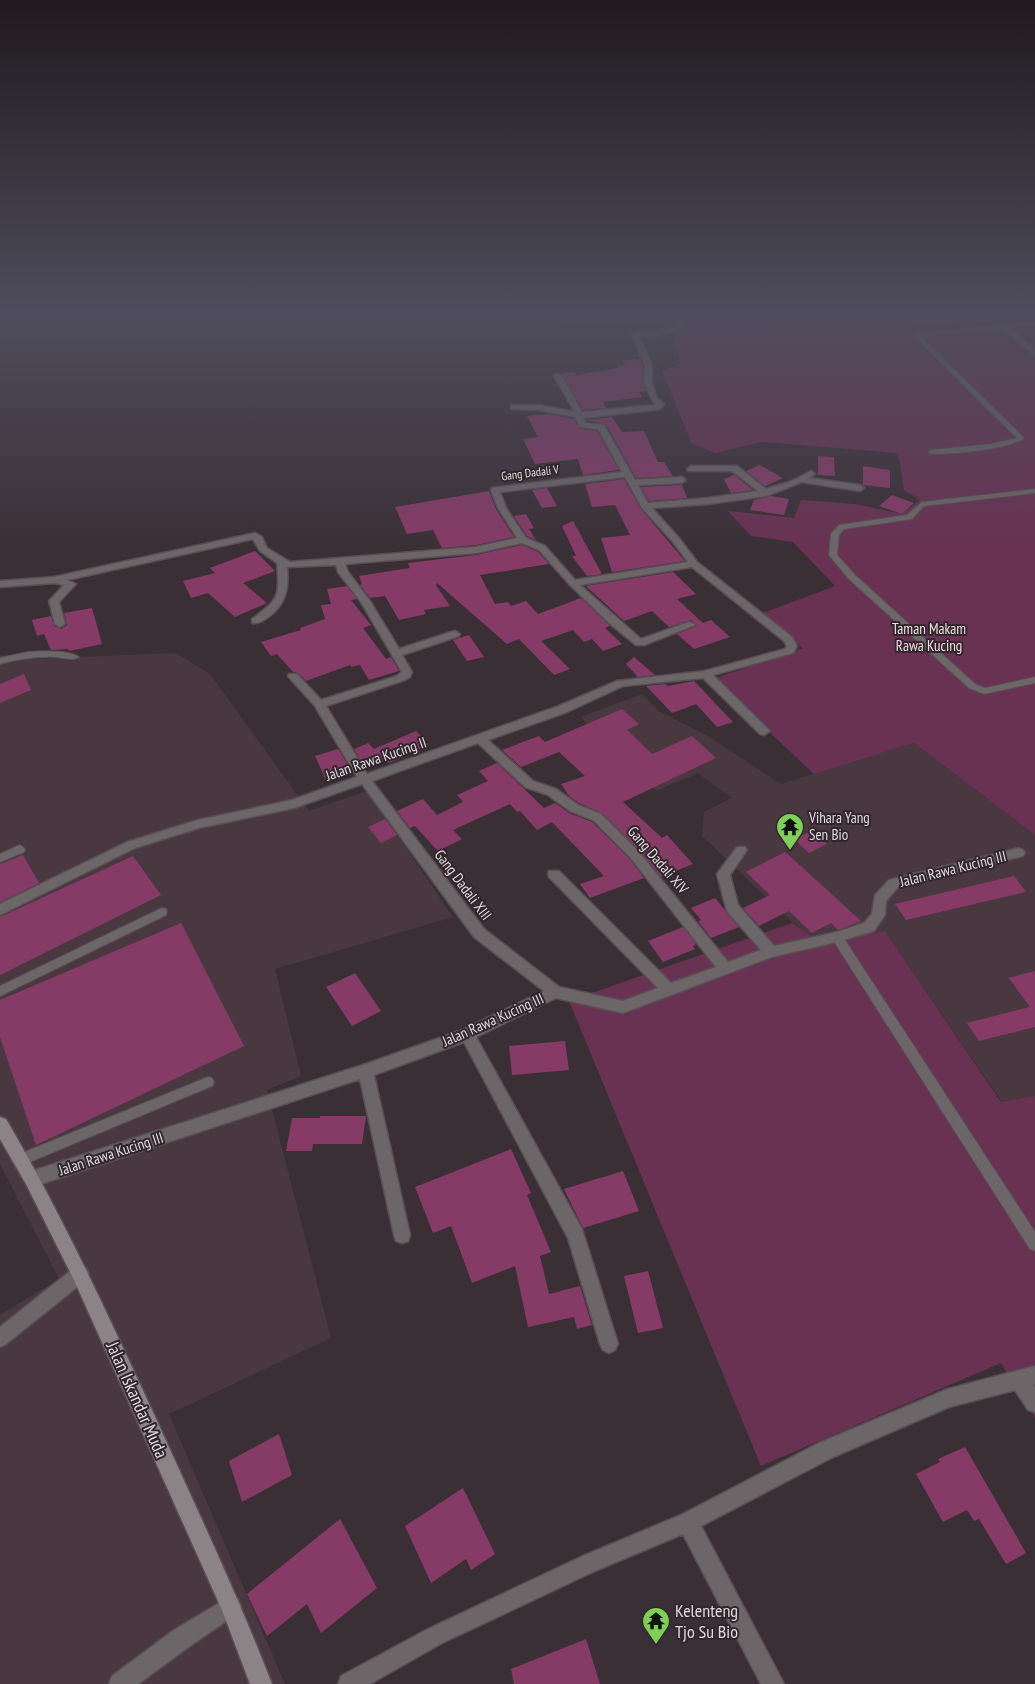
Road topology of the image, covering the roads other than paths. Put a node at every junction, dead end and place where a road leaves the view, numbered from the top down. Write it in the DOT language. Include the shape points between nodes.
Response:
graph roads {
  1 [pos="567,392"];
  2 [pos="651,392"];
  3 [pos="974,392"];
  4 [pos="514,407"];
  5 [pos="580,416"];
  6 [pos="931,452"];
  7 [pos="691,468"];
  8 [pos="627,474"];
  9 [pos="682,480"];
  10 [pos="633,483"];
  11 [pos="860,488"];
  12 [pos="1035,491"];
  13 [pos="766,493"];
  14 [pos="645,506"];
  15 [pos="523,540"];
  16 [pos="282,562"];
  17 [pos="340,562"];
  18 [pos="694,564"];
  19 [pos="54,580"];
  20 [pos="573,583"];
  21 [pos="0,584"];
  22 [pos="256,621"];
  23 [pos="60,624"];
  24 [pos="690,625"];
  25 [pos="456,634"];
  26 [pos="398,653"];
  27 [pos="75,657"];
  28 [pos="0,661"];
  29 [pos="705,674"];
  30 [pos="293,676"];
  31 [pos="1035,680"];
  32 [pos="319,704"];
  33 [pos="764,731"];
  34 [pos="479,738"];
  35 [pos="364,779"];
  36 [pos="20,849"];
  37 [pos="741,850"];
  38 [pos="1019,853"];
  39 [pos="0,858"];
  40 [pos="554,874"];
  41 [pos="0,910"];
  42 [pos="162,912"];
  43 [pos="837,937"];
  44 [pos="771,952"];
  45 [pos="726,969"];
  46 [pos="669,990"];
  47 [pos="0,991"];
  48 [pos="555,992"];
  49 [pos="468,1034"];
  50 [pos="366,1071"];
  51 [pos="208,1082"];
  52 [pos="1,1127"];
  53 [pos="20,1160"];
  54 [pos="32,1179"];
  55 [pos="402,1235"];
  56 [pos="1035,1244"];
  57 [pos="80,1274"];
  58 [pos="0,1338"];
  59 [pos="609,1344"];
  60 [pos="1027,1378"];
  61 [pos="1035,1403"];
  62 [pos="688,1522"];
  63 [pos="231,1606"];
  64 [pos="120,1684"];
  65 [pos="261,1684"];
  66 [pos="350,1684"];
  67 [pos="773,1684"];
  1 -- 5 [label="street"];
  2 -- 5 [label="street" via="660,404 657,407"];
  3 -- 6 [label="lane" via="1022,438 1002,445"];
  4 -- 5 [label="street" via="552,408"];
  5 -- 8 [label="street" via="583,426 601,427"];
  7 -- 13 [label="street" via="734,468"];
  8 -- 10 [label="street"];
  8 -- 15 [label="street, Gang Dadali V" via="495,490 502,508"];
  9 -- 10 [label="street"];
  10 -- 14 [label="street"];
  11 -- 13 [label="street" via="807,477"];
  12 -- 31 [label="lane" via="922,504 910,517 842,527 835,534 833,555 852,577 972,686 984,691"];
  13 -- 14 [label="street"];
  14 -- 18 [label="street"];
  15 -- 17 [label="street" via="476,550"];
  15 -- 20 [label="street" via="542,548"];
  16 -- 17 [label="street" via="301,565"];
  16 -- 19 [label="street" via="262,549 256,536"];
  16 -- 22 [label="street" via="283,585 276,606"];
  17 -- 26 [label="street" via="343,572"];
  18 -- 20 [label="street"];
  18 -- 29 [label="street, Jalan Rawa Kucing II" via="788,639 792,646 789,651"];
  19 -- 21 [label="street"];
  19 -- 23 [label="street" via="71,584 54,601"];
  20 -- 24 [label="street" via="640,643"];
  25 -- 26 [label="street"];
  26 -- 32 [label="street" via="406,675"];
  27 -- 28 [label="lane" via="20,654"];
  29 -- 33 [label="street"];
  29 -- 34 [label="street, Jalan Rawa Kucing II" via="621,683 563,709"];
  30 -- 32 [label="street, Gang Dadali XIII"];
  32 -- 35 [label="street, Gang Dadali XIII"];
  34 -- 35 [label="street, Jalan Rawa Kucing II"];
  34 -- 45 [label="street, Gang Dadali XIV" via="529,784 552,792 574,808 597,818 634,854"];
  35 -- 41 [label="street, Jalan Rawa Kucing II" via="294,804 198,824 131,845"];
  35 -- 48 [label="street, Gang Dadali XIII" via="479,933"];
  36 -- 39 [label="lane"];
  37 -- 44 [label="street" via="723,874 732,907"];
  38 -- 43 [label="street, Jalan Rawa Kucing III" via="894,883 880,900 878,915 869,927"];
  40 -- 46 [label="street"];
  42 -- 47 [label="lane"];
  43 -- 44 [label="street, Jalan Rawa Kucing III"];
  43 -- 56 [label="lane"];
  44 -- 45 [label="street, Jalan Rawa Kucing III"];
  45 -- 46 [label="street, Jalan Rawa Kucing III"];
  46 -- 48 [label="street, Jalan Rawa Kucing III" via="623,1007"];
  48 -- 49 [label="street, Jalan Rawa Kucing III"];
  49 -- 50 [label="street, Jalan Rawa Kucing III"];
  49 -- 59 [label="street" via="576,1235"];
  50 -- 54 [label="street, Jalan Rawa Kucing III"];
  50 -- 55 [label="street"];
  51 -- 53 [label="lane"];
  52 -- 53 [label="street, Jalan Iskandar Muda"];
  53 -- 54 [label="street, Jalan Iskandar Muda"];
  54 -- 57 [label="street, Jalan Iskandar Muda"];
  57 -- 58 [label="street"];
  57 -- 63 [label="street, Jalan Iskandar Muda"];
  60 -- 61 [label="street"];
  60 -- 62 [label="street" via="948,1398 852,1438"];
  62 -- 66 [label="street" via="590,1563 444,1632"];
  62 -- 67 [label="street"];
  63 -- 64 [label="street"];
  63 -- 65 [label="street, Jalan Iskandar Muda"];
}
